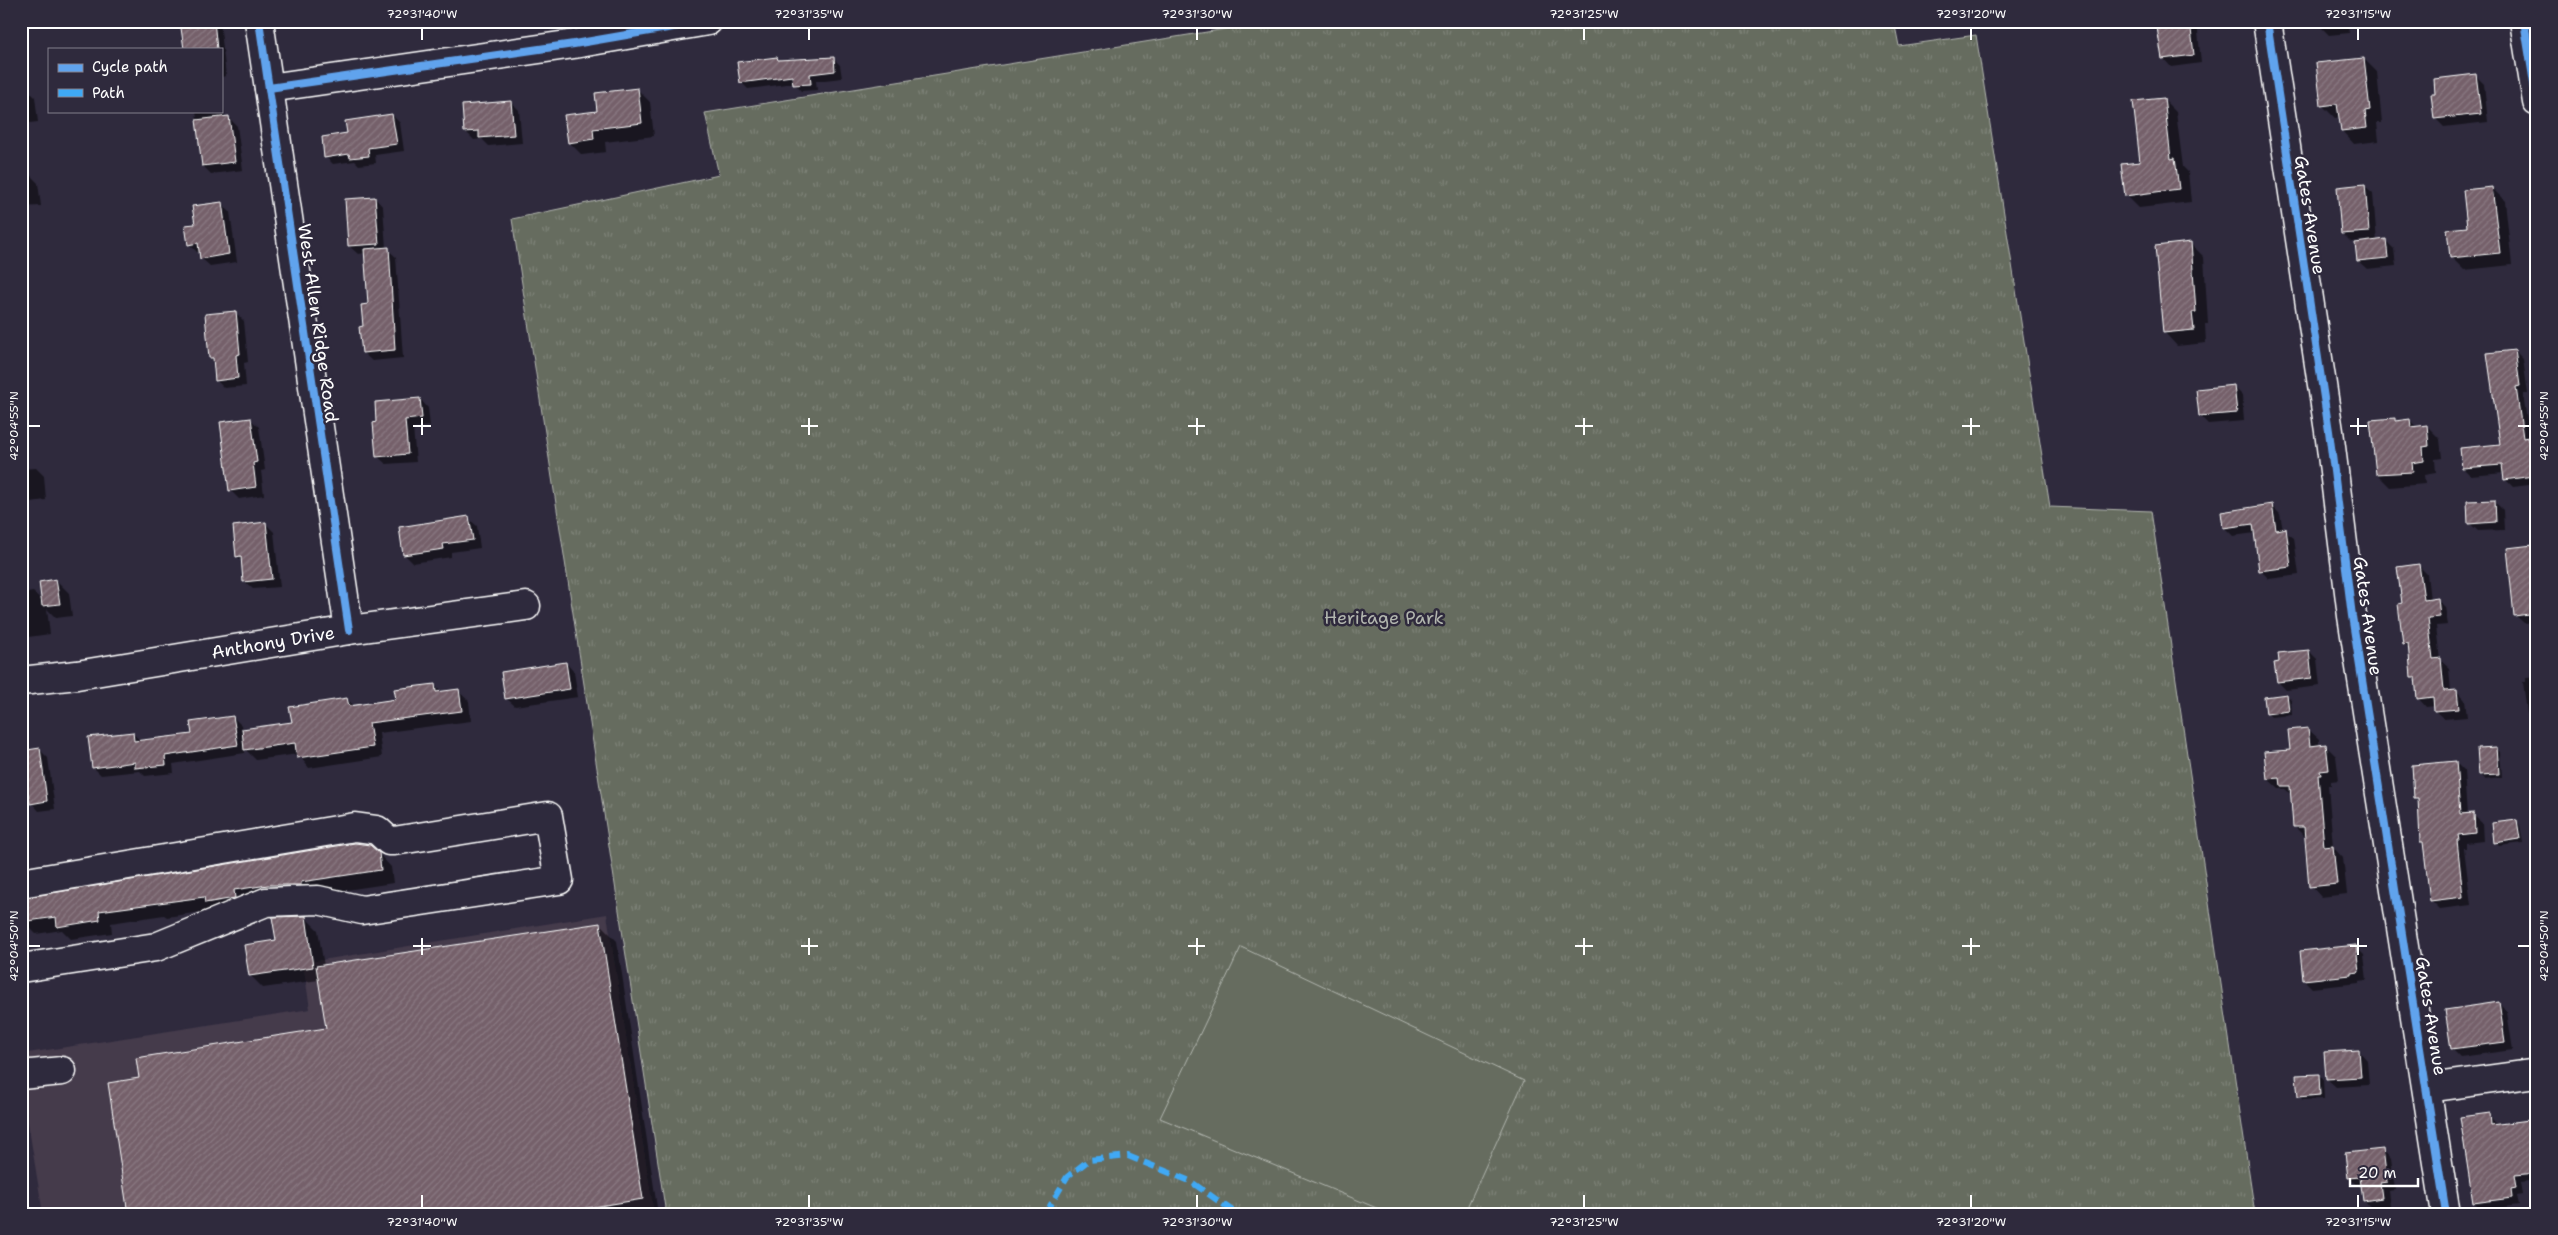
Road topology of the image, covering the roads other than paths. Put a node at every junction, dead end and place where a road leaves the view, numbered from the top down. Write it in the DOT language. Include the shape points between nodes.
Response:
graph roads {
  1 [pos="259,21"];
  2 [pos="708,21"];
  3 [pos="2267,21"];
  4 [pos="2524,21"];
  5 [pos="269,88"];
  6 [pos="2537,102"];
  7 [pos="526,606"];
  8 [pos="349,630"];
  9 [pos="21,681"];
  10 [pos="21,883"];
  11 [pos="21,968"];
  12 [pos="62,1071"];
  13 [pos="2537,1073"];
  14 [pos="21,1075"];
  15 [pos="2428,1088"];
  16 [pos="2446,1214"];
  1 -- 5 [label="street, West Allen Ridge Road"];
  2 -- 5 [label="street" via="574,44"];
  3 -- 15 [label="street, Gates Avenue" via="2329,432 2352,616"];
  4 -- 6 [label="street"];
  5 -- 8 [label="street, West Allen Ridge Road"];
  7 -- 8 [label="street, Anthony Drive"];
  8 -- 9 [label="street, Anthony Drive" via="96,672"];
  10 -- 11 [label="street" via="355,828 377,830 394,841 548,816 560,880 362,910 318,900 266,902 156,947"];
  12 -- 14 [label="street"];
  13 -- 15 [label="street"];
  15 -- 16 [label="street, Gates Avenue"];
}
